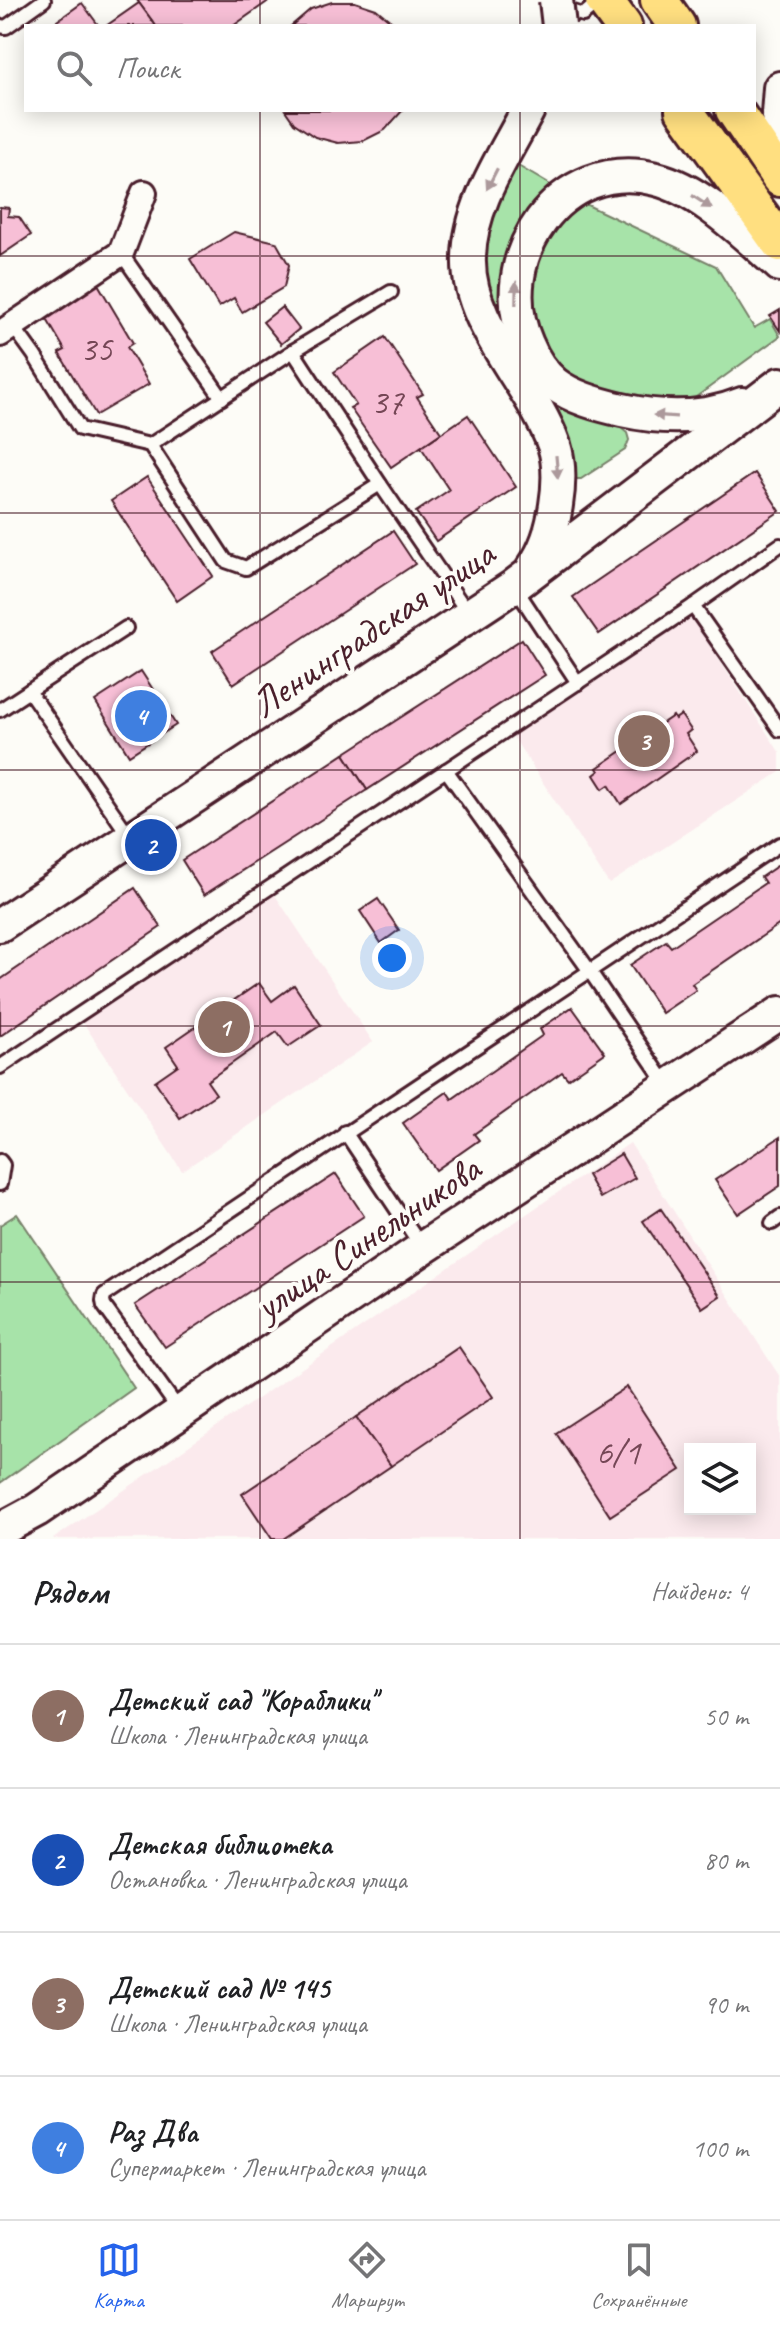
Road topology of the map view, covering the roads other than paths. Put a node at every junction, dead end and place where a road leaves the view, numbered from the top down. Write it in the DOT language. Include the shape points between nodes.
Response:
graph roads {
  1 [pos="44,0"];
  2 [pos="602,0"];
  3 [pos="659,0"];
  4 [pos="552,10"];
  5 [pos="621,24"];
  6 [pos="676,24"];
  7 [pos="0,26"];
  8 [pos="780,88"];
  9 [pos="527,112"];
  10 [pos="685,112"];
  11 [pos="735,112"];
  12 [pos="780,135"];
  13 [pos="780,178"];
  14 [pos="144,193"];
  15 [pos="780,243"];
  16 [pos="121,253"];
  17 [pos="780,265"];
  18 [pos="391,292"];
  19 [pos="6,330"];
  20 [pos="293,351"];
  21 [pos="533,381"];
  22 [pos="773,389"];
  23 [pos="222,398"];
  24 [pos="150,445"];
  25 [pos="380,484"];
  26 [pos="780,545"];
  27 [pos="518,582"];
  28 [pos="693,606"];
  29 [pos="470,615"];
  30 [pos="126,628"];
  31 [pos="578,683"];
  32 [pos="29,691"];
  33 [pos="0,710"];
  34 [pos="780,730"];
  35 [pos="446,770"];
  36 [pos="131,838"];
  37 [pos="780,844"];
  38 [pos="0,925"];
  39 [pos="589,970"];
  40 [pos="780,1013"];
  41 [pos="0,1067"];
  42 [pos="669,1088"];
  43 [pos="345,1132"];
  44 [pos="0,1161"];
  45 [pos="0,1184"];
  46 [pos="423,1248"];
  47 [pos="181,1412"];
  48 [pos="3,1531"];
  1 -- 7 [label="lane"];
  2 -- 4 [label="lane" via="583,15"];
  2 -- 5 [label="main road"];
  3 -- 6 [label="main road"];
  8 -- 12 [label="main road"];
  9 -- 21 [label="main road, one-way" via="483,198 468,258 482,315"];
  10 -- 15 [label="main road"];
  11 -- 13 [label="main road"];
  14 -- 16 [label="street"];
  16 -- 19 [label="street"];
  16 -- 23 [label="lane"];
  21 -- 17 [label="main road, one-way" via="519,324 517,274 525,245 543,217 580,187 621,176 657,179 719,214"];
  18 -- 20 [label="lane"];
  19 -- 24 [label="lane" via="34,355 80,429"];
  20 -- 23 [label="lane"];
  20 -- 25 [label="lane"];
  22 -- 21 [label="main road, one-way" via="732,408 680,417 613,408 554,383"];
  21 -- 27 [label="main road, one-way" via="558,478 550,534 540,559"];
  22 -- 27 [label="main road, Ленинградская улица"];
  23 -- 24 [label="lane"];
  24 -- 25 [label="lane" via="226,561 246,568"];
  25 -- 29 [label="lane"];
  26 -- 28 [label="lane"];
  27 -- 29 [label="main road, Ленинградская улица"];
  27 -- 31 [label="lane"];
  28 -- 31 [label="lane"];
  28 -- 34 [label="lane"];
  29 -- 36 [label="main road, Ленинградская улица"];
  30 -- 32 [label="lane"];
  31 -- 35 [label="lane"];
  32 -- 33 [label="lane"];
  32 -- 36 [label="lane"];
  35 -- 39 [label="lane"];
  35 -- 41 [label="lane"];
  36 -- 38 [label="main road, Ленинградская улица"];
  37 -- 39 [label="lane"];
  39 -- 42 [label="lane"];
  39 -- 43 [label="lane"];
  40 -- 42 [label="main road, улица Синельникова"];
  42 -- 46 [label="main road, улица Синельникова"];
  43 -- 46 [label="lane"];
  43 -- 47 [label="lane" via="104,1295 104,1306"];
  44 -- 45 [label="lane"];
  46 -- 47 [label="main road, улица Синельникова"];
  47 -- 48 [label="main road, улица Синельникова"];
}
